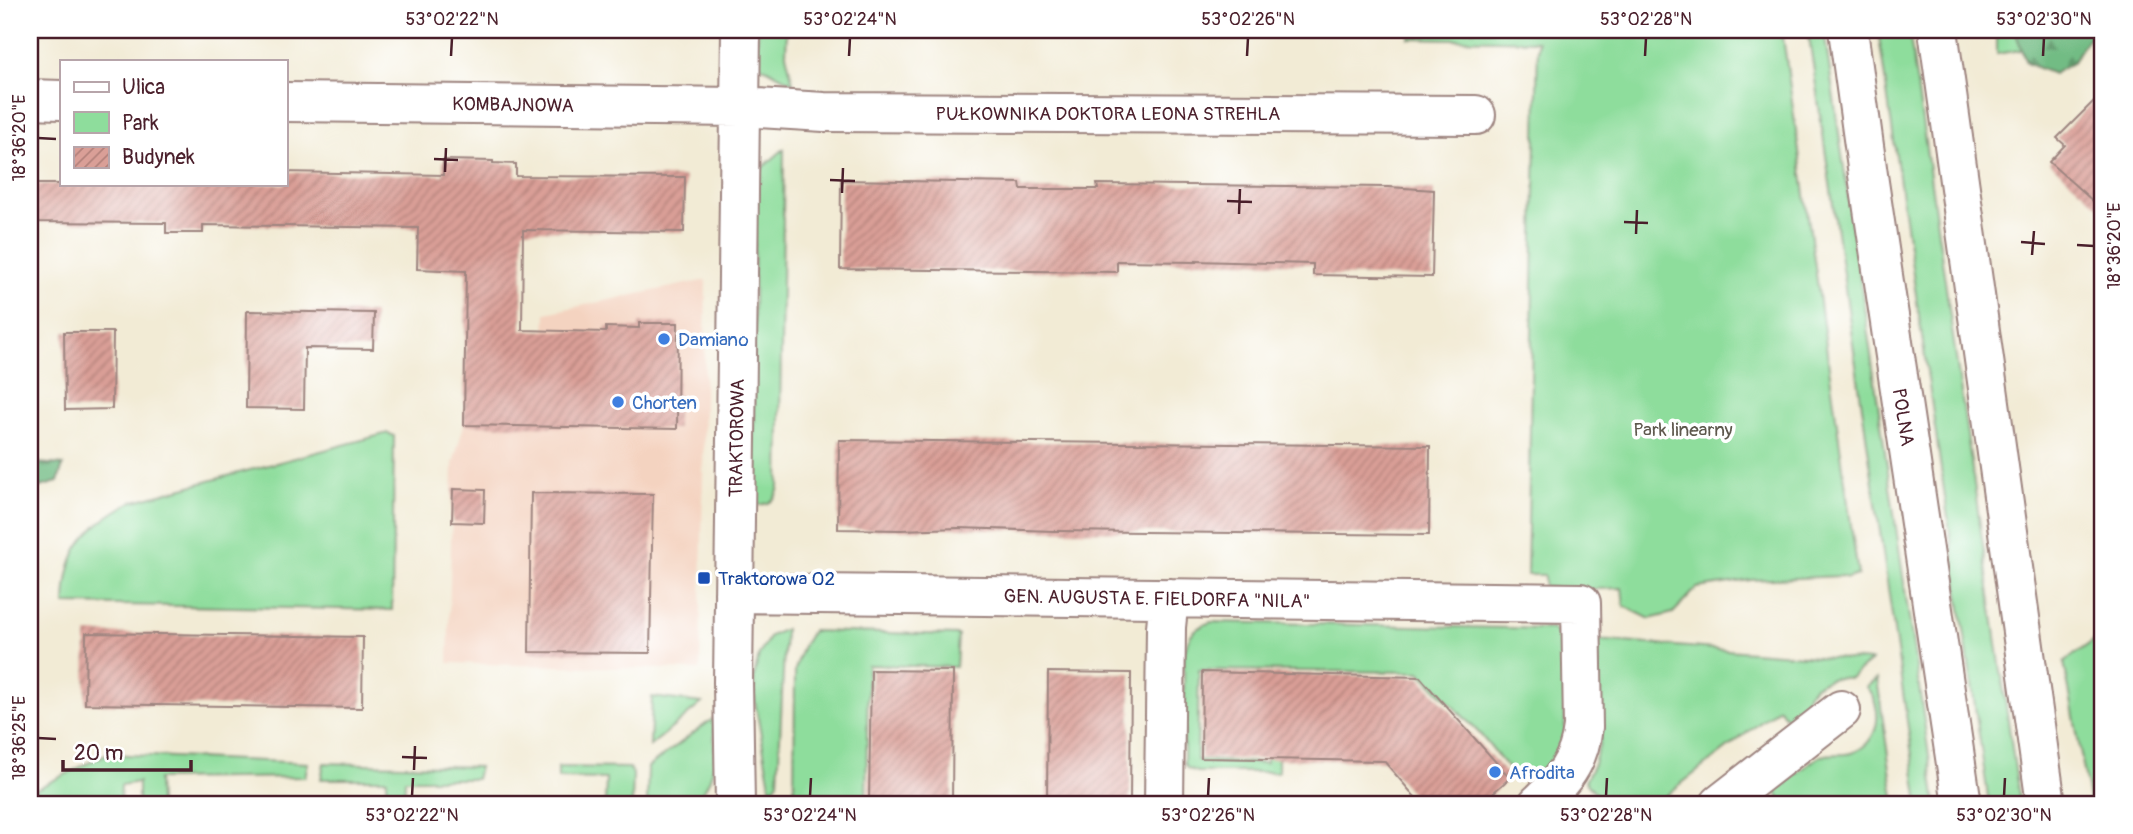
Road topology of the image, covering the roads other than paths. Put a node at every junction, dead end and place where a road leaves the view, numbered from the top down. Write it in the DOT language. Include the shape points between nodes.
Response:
graph roads {
  1 [pos="741,30"];
  2 [pos="1848,30"];
  3 [pos="1938,30"];
  4 [pos="30,99"];
  5 [pos="60,100"];
  6 [pos="287,102"];
  7 [pos="740,107"];
  8 [pos="1476,115"];
  9 [pos="734,593"];
  10 [pos="1169,598"];
  11 [pos="1841,710"];
  12 [pos="735,804"];
  13 [pos="1164,804"];
  14 [pos="1538,804"];
  15 [pos="1720,804"];
  16 [pos="1962,804"];
  17 [pos="2046,804"];
  1 -- 7 [label="street, TRAKTOROWA"];
  2 -- 16 [label="street, POLNA"];
  3 -- 17 [label="street"];
  4 -- 5 [label="street"];
  6 -- 7 [label="street, KOMBAJNOWA"];
  7 -- 8 [label="street, PUŁKOWNIKA DOKTORA LEONA STREHLA" via="838,112"];
  7 -- 9 [label="street, TRAKTOROWA"];
  9 -- 10 [label="street, GEN. AUGUSTA E. FIELDORFA \"NILA\""];
  9 -- 12 [label="street, TRAKTOROWA"];
  10 -- 13 [label="street"];
  10 -- 14 [label="street, GEN. AUGUSTA E. FIELDORFA \"NILA\"" via="1581,603 1581,746 1565,778"];
  11 -- 15 [label="street"];
}
